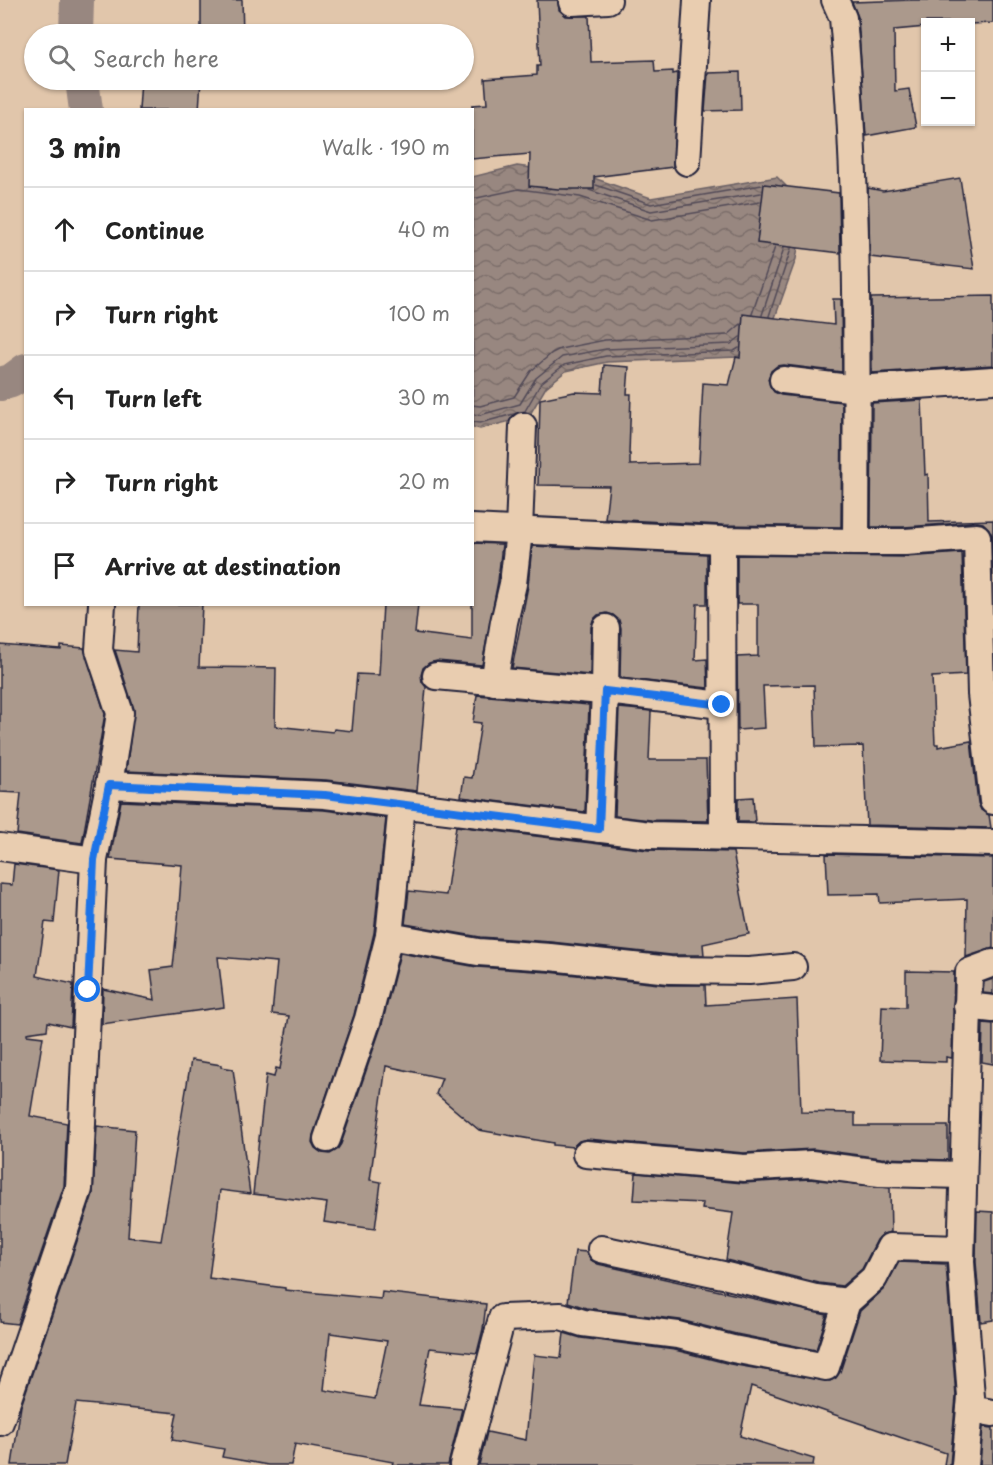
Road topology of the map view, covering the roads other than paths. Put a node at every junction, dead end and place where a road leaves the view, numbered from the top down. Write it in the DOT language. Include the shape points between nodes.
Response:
graph roads {
  1 [pos="608,0"];
  2 [pos="697,0"];
  3 [pos="835,0"];
  4 [pos="572,2"];
  5 [pos="687,162"];
  6 [pos="783,380"];
  7 [pos="993,380"];
  8 [pos="856,389"];
  9 [pos="523,426"];
  10 [pos="474,528"];
  11 [pos="519,531"];
  12 [pos="722,540"];
  13 [pos="856,542"];
  14 [pos="102,606"];
  15 [pos="606,628"];
  16 [pos="436,676"];
  17 [pos="494,682"];
  18 [pos="987,684"];
  19 [pos="605,691"];
  20 [pos="722,705"];
  21 [pos="109,785"];
  22 [pos="993,801"];
  23 [pos="402,805"];
  24 [pos="599,829"];
  25 [pos="723,836"];
  26 [pos="993,843"];
  27 [pos="0,846"];
  28 [pos="94,860"];
  29 [pos="389,936"];
  30 [pos="993,963"];
  31 [pos="793,967"];
  32 [pos="968,1006"];
  33 [pos="993,1009"];
  34 [pos="327,1139"];
  35 [pos="586,1154"];
  36 [pos="963,1175"];
  37 [pos="601,1249"];
  38 [pos="961,1249"];
  39 [pos="847,1302"];
  40 [pos="982,1411"];
  41 [pos="0,1422"];
  42 [pos="463,1465"];
  43 [pos="965,1465"];
  1 -- 4 [label="street"];
  2 -- 5 [label="street"];
  3 -- 8 [label="street" via="843,18 849,86"];
  6 -- 8 [label="street"];
  7 -- 8 [label="street"];
  8 -- 13 [label="street"];
  9 -- 11 [label="street"];
  10 -- 11 [label="street"];
  11 -- 12 [label="street"];
  11 -- 17 [label="street"];
  12 -- 13 [label="street"];
  12 -- 20 [label="street"];
  13 -- 18 [label="street" via="977,537"];
  14 -- 21 [label="street" via="99,651 120,713"];
  15 -- 19 [label="street"];
  16 -- 17 [label="street"];
  17 -- 19 [label="street"];
  18 -- 22 [label="street"];
  19 -- 20 [label="street"];
  19 -- 24 [label="street"];
  20 -- 25 [label="street"];
  21 -- 23 [label="street" via="325,795"];
  21 -- 28 [label="street"];
  23 -- 24 [label="street"];
  23 -- 29 [label="street"];
  24 -- 25 [label="street" via="650,835"];
  25 -- 26 [label="street"];
  27 -- 28 [label="street"];
  28 -- 41 [label="street" via="79,1189"];
  29 -- 31 [label="street" via="478,952 670,970"];
  29 -- 34 [label="street" via="368,1019"];
  30 -- 32 [label="street" via="969,972"];
  32 -- 33 [label="street"];
  32 -- 36 [label="street"];
  35 -- 36 [label="street" via="744,1168 811,1164 880,1173"];
  36 -- 38 [label="street"];
  37 -- 39 [label="street"];
  38 -- 39 [label="street" via="890,1247 874,1278"];
  38 -- 40 [label="street" via="971,1397"];
  39 -- 42 [label="street" via="826,1367 678,1335 583,1323 561,1316 502,1318"];
  40 -- 43 [label="street"];
}
